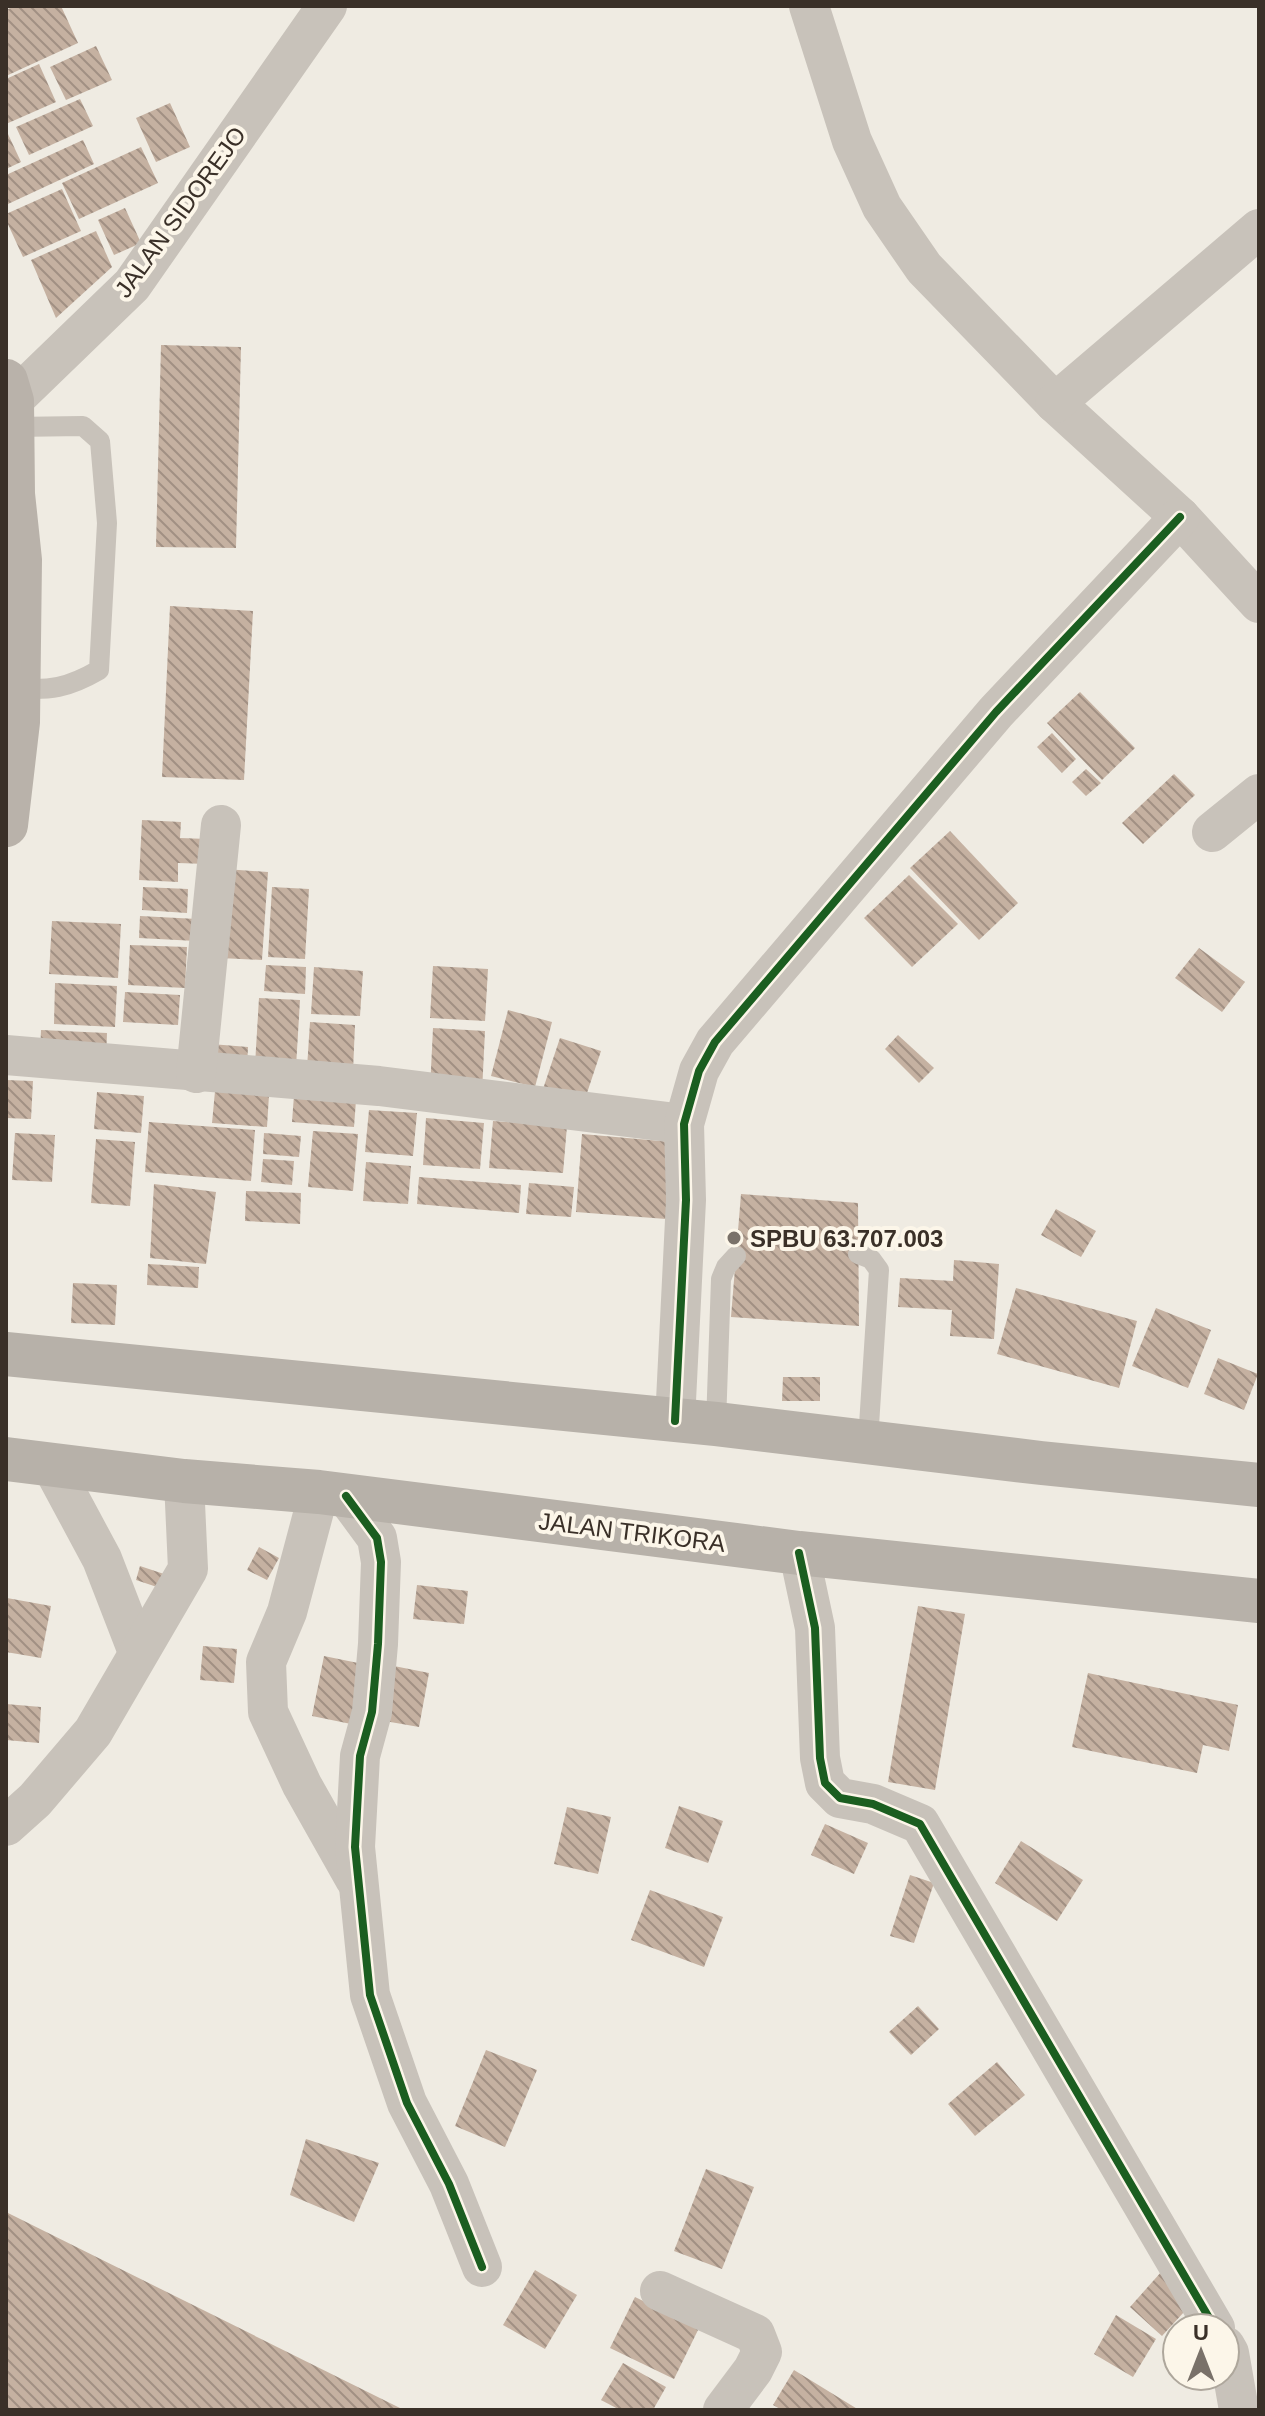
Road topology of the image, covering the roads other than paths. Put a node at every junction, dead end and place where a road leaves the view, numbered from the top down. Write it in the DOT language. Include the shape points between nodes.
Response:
graph roads {
  1 [pos="327,6"];
  2 [pos="809,6"];
  3 [pos="1259,229"];
  4 [pos="10,403"];
  5 [pos="1055,403"];
  6 [pos="1180,517"];
  7 [pos="1254,590"];
  8 [pos="12,687"];
  9 [pos="1259,794"];
  10 [pos="6,825"];
  11 [pos="221,825"];
  12 [pos="1212,832"];
  13 [pos="6,1055"];
  14 [pos="196,1073"];
  15 [pos="684,1124"];
  16 [pos="858,1254"];
  17 [pos="736,1256"];
  18 [pos="6,1354"];
  19 [pos="696,1422"];
  20 [pos="868,1441"];
  21 [pos="6,1459"];
  22 [pos="51,1464"];
  23 [pos="184,1481"];
  24 [pos="1259,1485"];
  25 [pos="332,1494"];
  26 [pos="799,1553"];
  27 [pos="1259,1601"];
  28 [pos="138,1652"];
  29 [pos="6,1826"];
  30 [pos="359,1886"];
  31 [pos="482,2267"];
  32 [pos="660,2291"];
  33 [pos="1206,2312"];
  34 [pos="723,2410"];
  1 -- 4 [label="street, JALAN SIDOREJO" via="132,285"];
  2 -- 5 [label="street" via="852,141 882,207 924,268"];
  3 -- 5 [label="street"];
  4 -- 8 [label="street" via="20,560"];
  4 -- 8 [label="lane" via="83,426 100,441 107,523 99,670 56,689"];
  5 -- 6 [label="street"];
  6 -- 7 [label="street"];
  6 -- 15 [label="street" via="996,712 715,1042 699,1071"];
  8 -- 10 [label="street" via="18,722"];
  9 -- 12 [label="street"];
  11 -- 14 [label="street"];
  13 -- 14 [label="street"];
  14 -- 15 [label="street" via="379,1086"];
  15 -- 19 [label="street"];
  16 -- 20 [label="lane" via="879,1270"];
  17 -- 19 [label="lane" via="721,1279"];
  18 -- 19 [label="main road"];
  19 -- 20 [label="main road"];
  20 -- 24 [label="main road"];
  21 -- 22 [label="main road, JALAN TRIKORA"];
  22 -- 23 [label="main road, JALAN TRIKORA"];
  22 -- 28 [label="street" via="102,1559"];
  23 -- 25 [label="main road, JALAN TRIKORA"];
  23 -- 28 [label="street" via="188,1569"];
  25 -- 26 [label="main road, JALAN TRIKORA"];
  25 -- 30 [label="street" via="377,1538 381,1562 372,1712 360,1756 355,1847"];
  25 -- 30 [label="street" via="266,1662 268,1712"];
  26 -- 27 [label="main road, JALAN TRIKORA"];
  26 -- 33 [label="street" via="815,1628 825,1783 840,1798 873,1804 920,1824"];
  28 -- 29 [label="street" via="93,1732"];
  30 -- 31 [label="street" via="370,1995 407,2103 449,2184"];
  32 -- 34 [label="street" via="755,2334 762,2352"];
}
